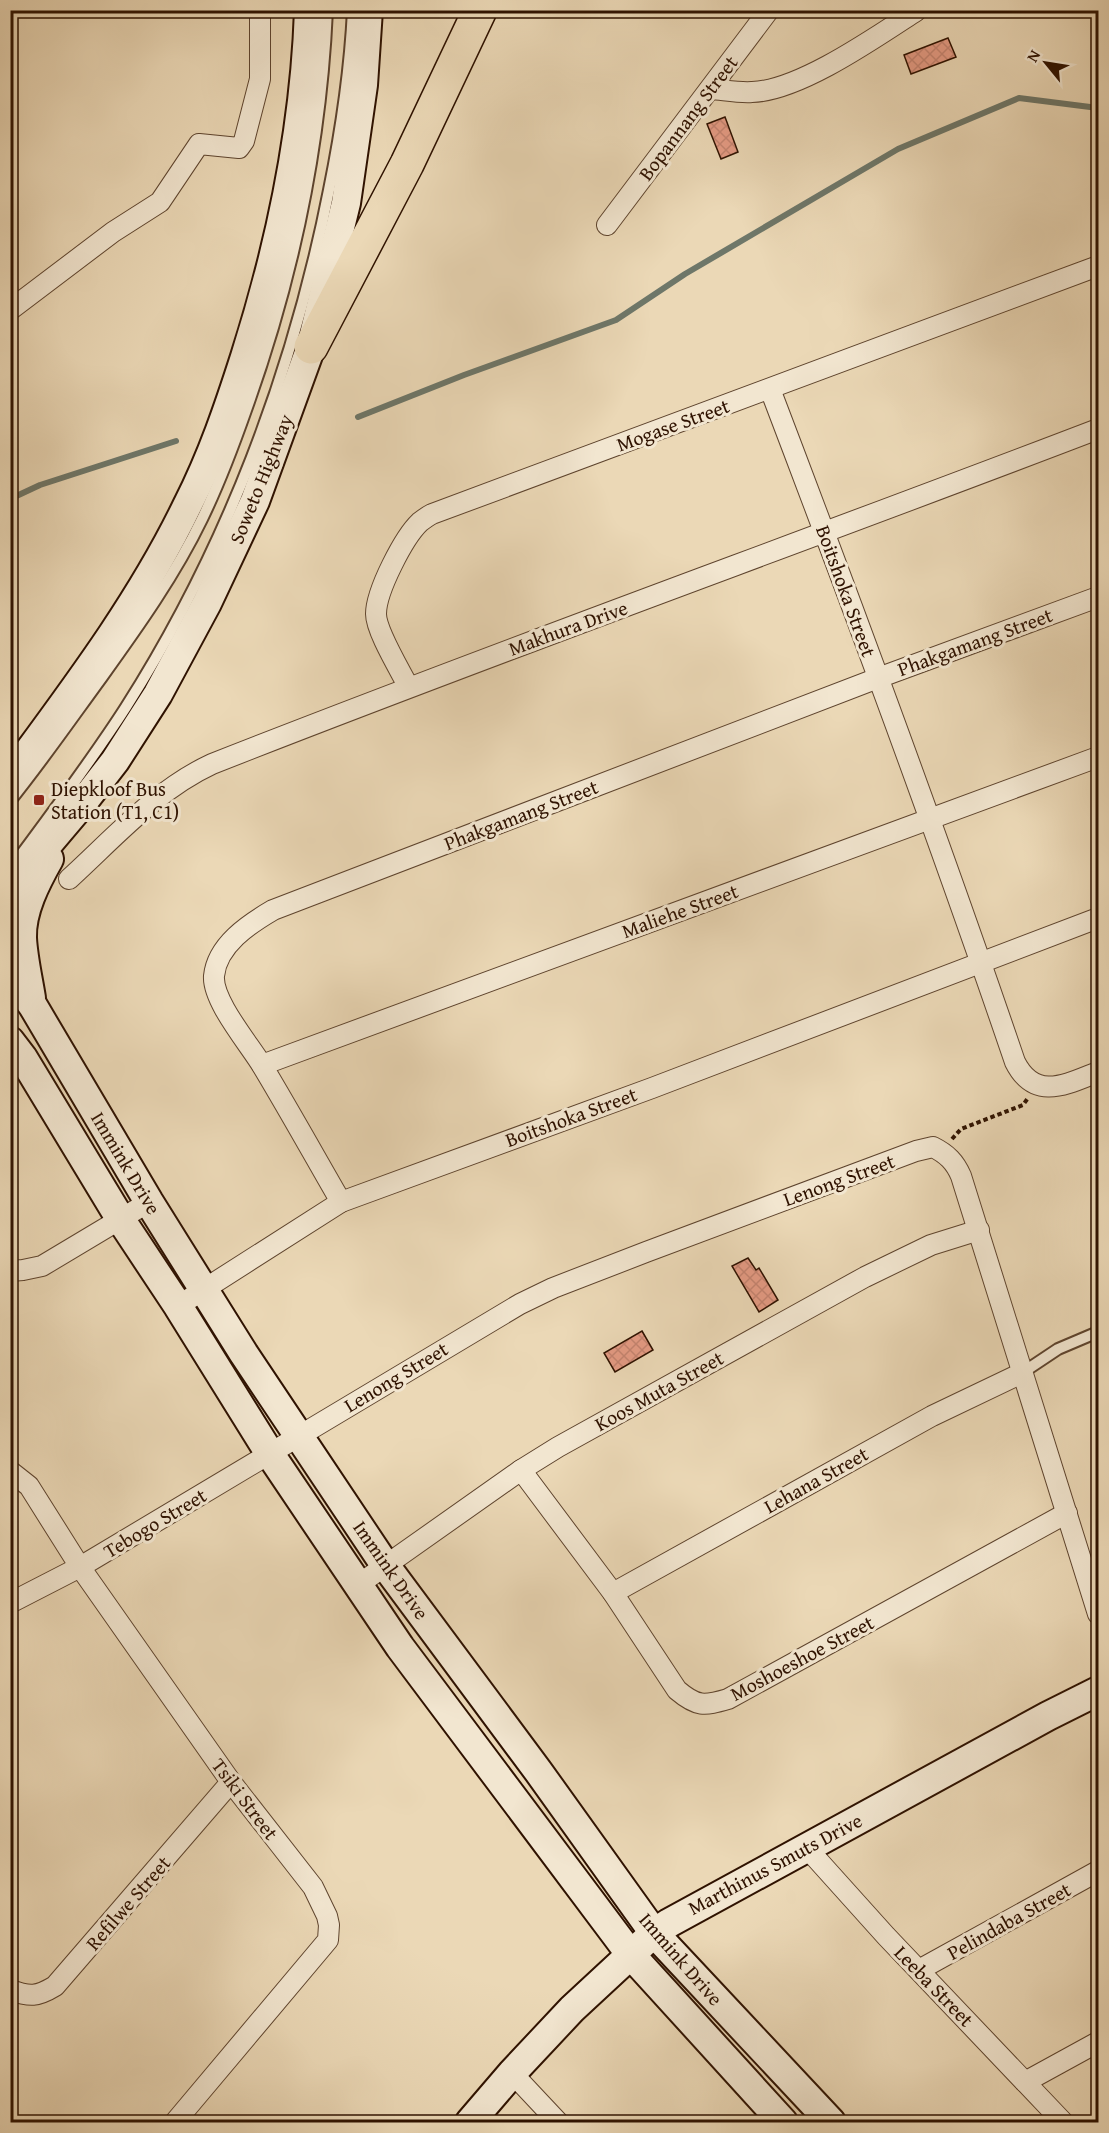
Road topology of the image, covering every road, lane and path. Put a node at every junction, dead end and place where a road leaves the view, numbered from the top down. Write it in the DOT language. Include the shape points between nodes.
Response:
graph roads {
  1 [pos="260,10"];
  2 [pos="309,10"];
  3 [pos="327,10"];
  4 [pos="353,10"];
  5 [pos="368,10"];
  6 [pos="480,10"];
  7 [pos="769,10"];
  8 [pos="916,11"];
  9 [pos="711,89"];
  10 [pos="607,225"];
  11 [pos="1098,266"];
  12 [pos="10,310"];
  13 [pos="311,347"];
  14 [pos="770,389"];
  15 [pos="1098,429"];
  16 [pos="825,533"];
  17 [pos="1098,597"];
  18 [pos="878,678"];
  19 [pos="408,686"];
  20 [pos="1098,758"];
  21 [pos="10,777"];
  22 [pos="10,801"];
  23 [pos="81,806"];
  24 [pos="928,819"];
  25 [pos="11,868"];
  26 [pos="69,879"];
  27 [pos="10,890"];
  28 [pos="1098,918"];
  29 [pos="981,963"];
  30 [pos="10,974"];
  31 [pos="33,1006"];
  32 [pos="29,1051"];
  33 [pos="262,1065"];
  34 [pos="1098,1072"];
  35 [pos="1036,1085"];
  36 [pos="942,1151"];
  37 [pos="149,1202"];
  38 [pos="341,1202"];
  39 [pos="120,1220"];
  40 [pos="979,1230"];
  41 [pos="10,1271"];
  42 [pos="204,1290"];
  43 [pos="178,1306"];
  44 [pos="1098,1332"];
  45 [pos="1022,1373"];
  46 [pos="297,1436"];
  47 [pos="270,1454"];
  48 [pos="521,1470"];
  49 [pos="10,1471"];
  50 [pos="1067,1513"];
  51 [pos="385,1565"];
  52 [pos="80,1568"];
  53 [pos="358,1585"];
  54 [pos="614,1593"];
  55 [pos="10,1603"];
  56 [pos="1098,1614"];
  57 [pos="1098,1691"];
  58 [pos="231,1782"];
  59 [pos="806,1847"];
  60 [pos="1098,1871"];
  61 [pos="654,1933"];
  62 [pos="631,1955"];
  63 [pos="919,1970"];
  64 [pos="10,1990"];
  65 [pos="1098,2042"];
  66 [pos="512,2073"];
  67 [pos="1025,2082"];
  68 [pos="175,2122"];
  69 [pos="470,2122"];
  70 [pos="558,2122"];
  71 [pos="783,2122"];
  72 [pos="831,2122"];
  73 [pos="1063,2122"];
  1 -- 12 [label="street" via="260,79 239,148 199,144 160,202 113,232"];
  2 -- 21 [label="main road" via="297,146 271,267 208,464 157,563"];
  3 -- 22 [label="lane, Soweto Highway" via="318,113 300,222 262,364 222,475 202,521 142,622"];
  4 -- 25 [label="lane, Soweto Highway" via="339,141 317,250 266,423 197,581 163,644 86,767"];
  5 -- 13 [label="main road, Soweto Highway" via="363,86 346,203"];
  6 -- 13 [label="highway" via="407,164"];
  7 -- 9 [label="street, Bopannang Street"];
  8 -- 9 [label="street" via="849,54 781,87 754,92"];
  9 -- 10 [label="street, Bopannang Street"];
  11 -- 14 [label="street, Mogase Street"];
  13 -- 23 [label="main road, Soweto Highway" via="255,501 207,603 158,694"];
  14 -- 16 [label="street, Boitshoka Street"];
  14 -- 19 [label="street, Mogase Street" via="470,499 420,522 387,575 376,614"];
  15 -- 16 [label="street, Makhura Drive"];
  16 -- 18 [label="street, Boitshoka Street"];
  16 -- 19 [label="street, Makhura Drive"];
  17 -- 18 [label="street, Phakgamang Street"];
  18 -- 24 [label="street, Boitshoka Street"];
  18 -- 33 [label="street, Phakgamang Street" via="258,919 222,953 214,976 215,989 226,1011"];
  19 -- 26 [label="street, Makhura Drive" via="190,774 160,796"];
  20 -- 24 [label="street, Maliehe Street"];
  23 -- 27 [label="main road, Soweto Highway"];
  23 -- 31 [label="main road" via="38,880 24,917 22,937"];
  24 -- 29 [label="street, Boitshoka Street"];
  24 -- 33 [label="street, Maliehe Street"];
  28 -- 29 [label="street, Boitshoka Street"];
  29 -- 35 [label="street, Boitshoka Street" via="1015,1062 1020,1073"];
  29 -- 38 [label="street, Boitshoka Street"];
  30 -- 31 [label="main road, Immink Drive"];
  31 -- 32 [label="main road, Immink Drive"];
  32 -- 37 [label="main road, Immink Drive"];
  32 -- 39 [label="main road, Immink Drive"];
  33 -- 38 [label="street, Phakgamang Street"];
  34 -- 35 [label="street" via="1061,1086"];
  35 -- 36 [label="path" via="1023,1105 961,1129"];
  36 -- 40 [label="street" via="956,1165"];
  36 -- 46 [label="street, Lenong Street" via="933,1147 916,1151 553,1288"];
  37 -- 39 [label="street"];
  37 -- 42 [label="main road, Immink Drive"];
  38 -- 42 [label="street, Boitshoka Street"];
  39 -- 41 [label="street" via="42,1266"];
  39 -- 43 [label="main road, Immink Drive"];
  40 -- 45 [label="street"];
  40 -- 48 [label="street, Koos Muta Street" via="931,1245 865,1277"];
  42 -- 43 [label="street, Boitshoka Street"];
  42 -- 46 [label="main road, Immink Drive"];
  43 -- 47 [label="main road, Immink Drive"];
  44 -- 45 [label="lane" via="1058,1349"];
  45 -- 50 [label="street"];
  45 -- 54 [label="street, Lehana Street" via="932,1416"];
  46 -- 47 [label="street, Tebogo Street"];
  46 -- 51 [label="main road, Immink Drive"];
  47 -- 52 [label="street, Tebogo Street"];
  47 -- 53 [label="main road, Immink Drive"];
  48 -- 51 [label="street, Koos Muta Street"];
  48 -- 54 [label="street, Moshoeshoe Street"];
  49 -- 52 [label="street, Tsiki Street" via="28,1486"];
  50 -- 54 [label="street, Moshoeshoe Street" via="728,1699 712,1704 700,1705 677,1690"];
  50 -- 56 [label="street"];
  51 -- 53 [label="street, Koos Muta Street"];
  51 -- 61 [label="main road, Immink Drive"];
  52 -- 55 [label="street, Tebogo Street"];
  52 -- 58 [label="street, Tsiki Street"];
  53 -- 62 [label="main road, Immink Drive" via="400,1647"];
  57 -- 59 [label="main road, Marthinus Smuts Drive"];
  58 -- 64 [label="street, Refilwe Street" via="55,1986 41,1995"];
  58 -- 68 [label="street, Tsiki Street" via="313,1887 327,1916 327,1940"];
  59 -- 61 [label="main road, Marthinus Smuts Drive" via="685,1912"];
  59 -- 63 [label="street, Leeba Street"];
  60 -- 63 [label="street, Pelindaba Street"];
  61 -- 62 [label="main road, Marthinus Smuts Drive"];
  61 -- 72 [label="main road, Immink Drive"];
  62 -- 66 [label="main road, Marthinus Smuts Drive" via="572,2008"];
  62 -- 71 [label="main road, Immink Drive"];
  63 -- 67 [label="street, Leeba Street"];
  65 -- 67 [label="street"];
  66 -- 69 [label="main road, Marthinus Smuts Drive"];
  66 -- 70 [label="street"];
  67 -- 73 [label="street, Leeba Street"];
}
